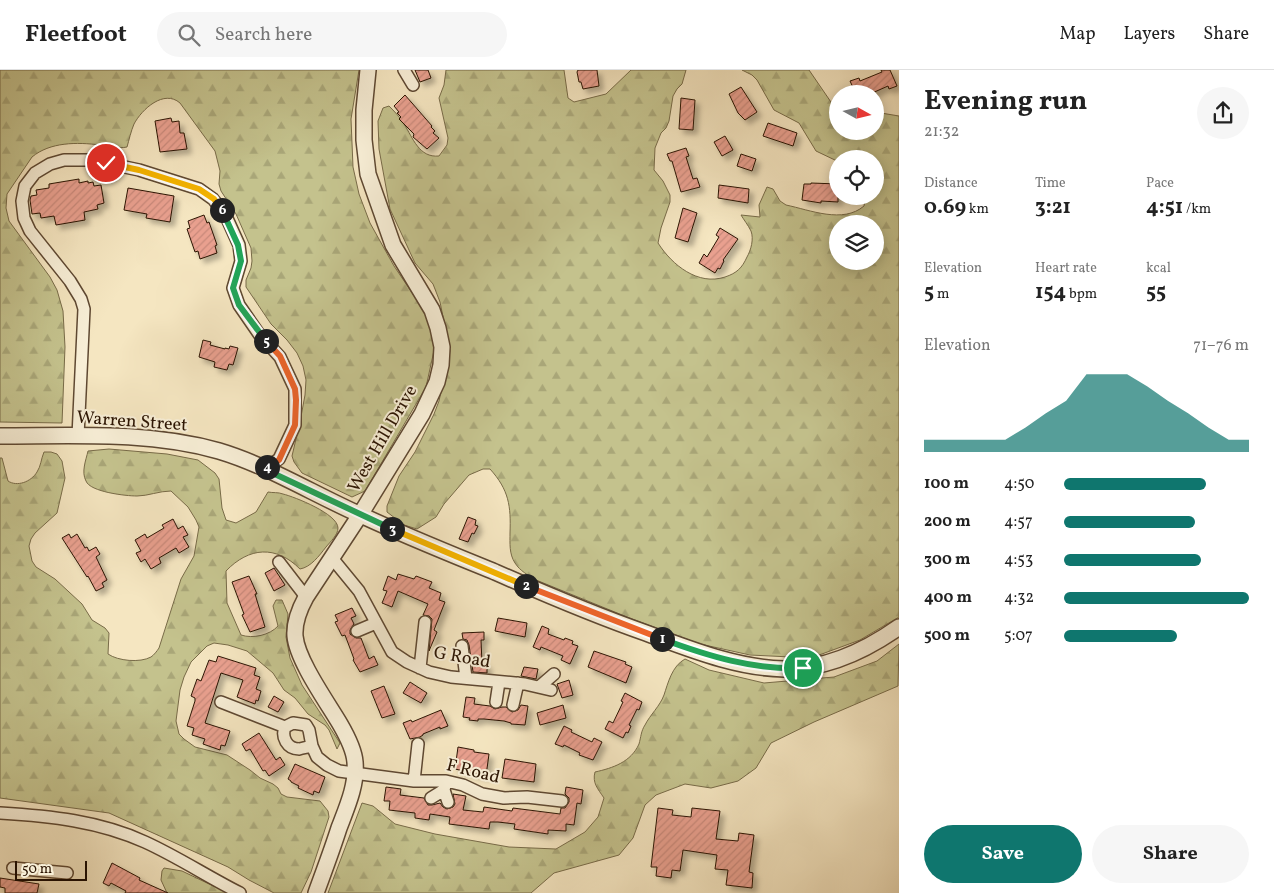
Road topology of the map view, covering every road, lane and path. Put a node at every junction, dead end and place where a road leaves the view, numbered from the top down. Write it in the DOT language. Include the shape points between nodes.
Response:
graph roads {
  1 [pos="368,70"];
  2 [pos="404,70"];
  3 [pos="413,85"];
  4 [pos="0,436"];
  5 [pos="78,436"];
  6 [pos="264,469"];
  7 [pos="360,515"];
  8 [pos="332,558"];
  9 [pos="279,562"];
  10 [pos="306,597"];
  11 [pos="425,622"];
  12 [pos="376,623"];
  13 [pos="899,627"];
  14 [pos="357,631"];
  15 [pos="462,646"];
  16 [pos="420,668"];
  17 [pos="554,674"];
  18 [pos="466,678"];
  19 [pos="499,682"];
  20 [pos="518,683"];
  21 [pos="539,687"];
  22 [pos="551,690"];
  23 [pos="221,702"];
  24 [pos="496,702"];
  25 [pos="513,705"];
  26 [pos="285,727"];
  27 [pos="418,744"];
  28 [pos="312,746"];
  29 [pos="356,773"];
  30 [pos="414,780"];
  31 [pos="445,785"];
  32 [pos="431,798"];
  33 [pos="448,802"];
  34 [pos="555,804"];
  35 [pos="0,813"];
  36 [pos="13,868"];
  37 [pos="67,873"];
  38 [pos="240,893"];
  39 [pos="316,893"];
  1 -- 7 [label="street, West Hill Drive" via="364,110 368,174 392,245 432,310 442,347 441,365 430,398"];
  2 -- 3 [label="street"];
  4 -- 5 [label="street, Warren Street"];
  5 -- 6 [label="street, Warren Street" via="171,440 221,452"];
  5 -- 6 [label="street" via="84,309 70,280 30,231 22,201 25,186 35,173 64,160 87,160 139,170 199,189 214,199 224,214 238,245 241,261 233,288 239,305 280,356 295,389 295,425 279,460"];
  6 -- 7 [label="street, Warren Street"];
  7 -- 8 [label="street, West Hill Drive"];
  7 -- 13 [label="street, Warren Street" via="617,623 697,652 743,664 784,669 821,665 858,652"];
  8 -- 10 [label="street, West Hill Drive"];
  8 -- 12 [label="street, G Road" via="359,591 363,611"];
  9 -- 10 [label="street"];
  10 -- 29 [label="street, West Hill Drive" via="296,620 296,646 348,739"];
  11 -- 16 [label="street"];
  12 -- 14 [label="street"];
  12 -- 16 [label="street, G Road" via="392,652"];
  15 -- 18 [label="street"];
  16 -- 18 [label="street, G Road"];
  17 -- 21 [label="street"];
  18 -- 19 [label="street, G Road"];
  19 -- 20 [label="street, G Road"];
  19 -- 24 [label="street"];
  20 -- 21 [label="street, G Road"];
  20 -- 25 [label="street"];
  21 -- 22 [label="street, G Road"];
  23 -- 26 [label="street"];
  26 -- 28 [label="street" via="292,723 306,726"];
  26 -- 28 [label="street" via="282,732 284,741 290,746 296,749"];
  27 -- 30 [label="street"];
  28 -- 29 [label="street, F Road" via="317,757 327,765 338,771"];
  29 -- 30 [label="street, F Road" via="393,782"];
  29 -- 39 [label="street, West Hill Drive" via="351,796"];
  30 -- 31 [label="street, F Road"];
  31 -- 32 [label="street"];
  31 -- 33 [label="street"];
  31 -- 34 [label="street, F Road" via="463,785 482,794 528,793"];
  35 -- 38 [label="street" via="43,815 120,832 167,852"];
  36 -- 37 [label="street"];
}
